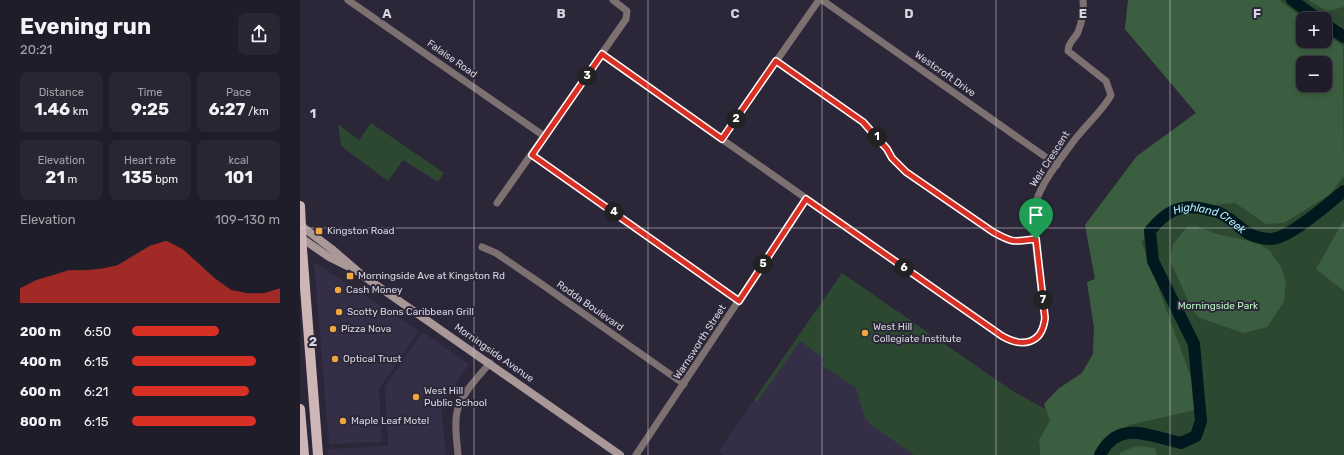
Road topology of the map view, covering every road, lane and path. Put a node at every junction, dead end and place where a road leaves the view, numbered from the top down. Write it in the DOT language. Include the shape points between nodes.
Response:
graph roads {
  1 [pos="348,0"];
  2 [pos="613,0"];
  3 [pos="820,0"];
  4 [pos="1083,0"];
  5 [pos="602,54"];
  6 [pos="776,61"];
  7 [pos="544,136"];
  8 [pos="722,139"];
  9 [pos="532,155"];
  10 [pos="1057,165"];
  11 [pos="806,199"];
  12 [pos="497,203"];
  13 [pos="300,206"];
  14 [pos="301,225"];
  15 [pos="301,237"];
  16 [pos="1036,239"];
  17 [pos="482,247"];
  18 [pos="355,270"];
  19 [pos="739,301"];
  20 [pos="490,363"];
  21 [pos="684,384"];
  22 [pos="300,409"];
  23 [pos="304,455"];
  24 [pos="318,455"];
  25 [pos="458,455"];
  26 [pos="620,455"];
  27 [pos="636,455"];
  1 -- 7 [label="street, Falaise Road"];
  2 -- 5 [label="street" via="624,7 628,15"];
  3 -- 6 [label="street"];
  3 -- 10 [label="street, Westcroft Drive"];
  4 -- 10 [label="street, Weir Crescent" via="1078,34 1070,43 1068,51 1106,81 1111,95 1083,128"];
  5 -- 7 [label="street"];
  5 -- 8 [label="street, Weir Crescent"];
  6 -- 8 [label="street"];
  6 -- 16 [label="street" via="863,122 906,172 993,232 1006,240 1018,242"];
  7 -- 9 [label="street"];
  8 -- 11 [label="street, Weir Crescent"];
  9 -- 12 [label="street"];
  9 -- 19 [label="street"];
  10 -- 16 [label="street, Weir Crescent" via="1036,203"];
  11 -- 16 [label="street, Weir Crescent" via="1012,342 1029,342 1039,336 1044,327"];
  11 -- 19 [label="street, Warnsworth Street"];
  13 -- 14 [label="main road"];
  14 -- 15 [label="main road"];
  14 -- 18 [label="main road, Morningside Avenue"];
  15 -- 18 [label="main road, Morningside Avenue" via="329,257"];
  15 -- 24 [label="main road"];
  17 -- 21 [label="street, Rodda Boulevard" via="496,253"];
  18 -- 20 [label="main road, Morningside Avenue"];
  19 -- 21 [label="street, Warnsworth Street"];
  20 -- 25 [label="street" via="462,399 457,411"];
  20 -- 26 [label="main road, Morningside Avenue"];
  21 -- 27 [label="street, Warnsworth Street"];
  22 -- 23 [label="main road"];
}
